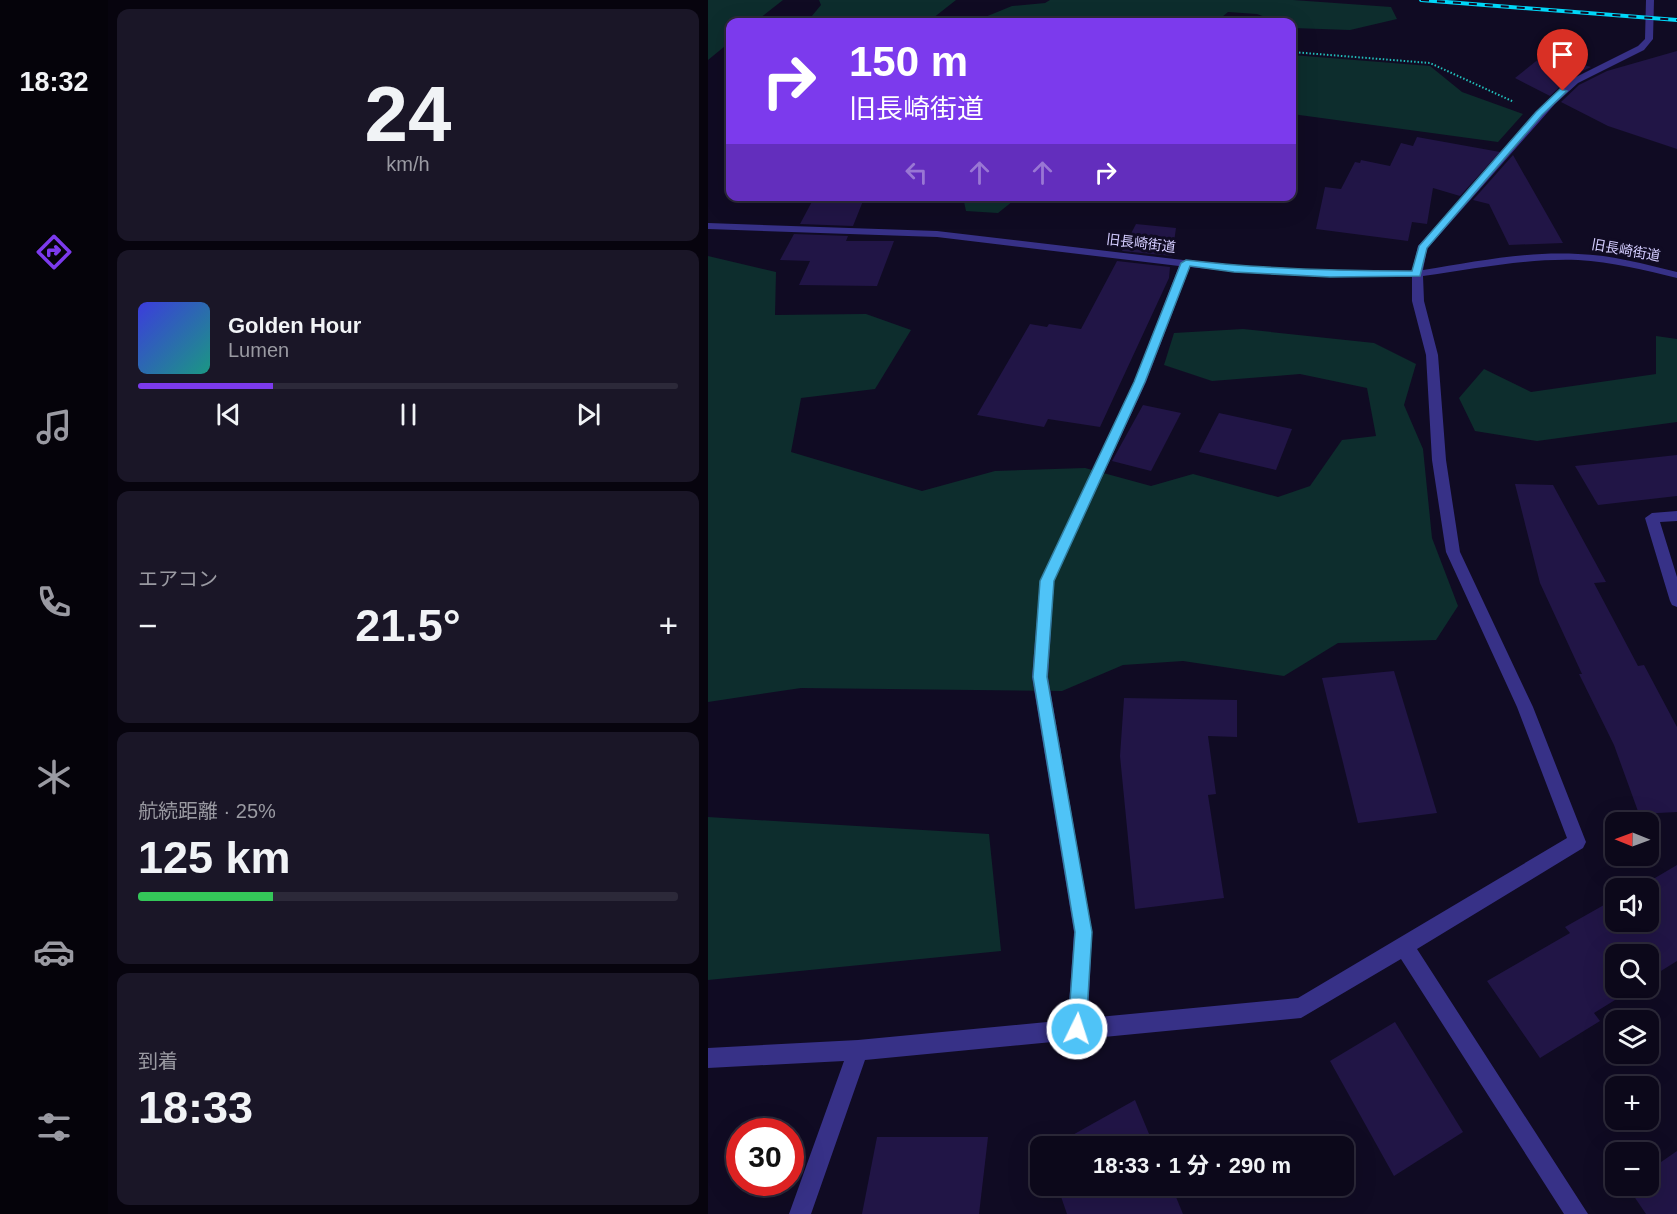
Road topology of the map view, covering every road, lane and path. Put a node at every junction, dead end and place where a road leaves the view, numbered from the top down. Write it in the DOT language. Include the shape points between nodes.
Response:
graph roads {
  1 [pos="1650,0"];
  2 [pos="1296,52"];
  3 [pos="1539,113"];
  4 [pos="708,226"];
  5 [pos="1186,263"];
  6 [pos="1417,274"];
  7 [pos="1677,275"];
  8 [pos="1677,516"];
  9 [pos="1677,601"];
  10 [pos="1404,946"];
  11 [pos="1077,1029"];
  12 [pos="858,1050"];
  13 [pos="708,1058"];
  14 [pos="800,1214"];
  15 [pos="1578,1214"];
  1 -- 3 [label="street" via="1649,39 1641,48 1575,81"];
  2 -- 3 [label="path" via="1430,63"];
  3 -- 6 [label="street" via="1422,248"];
  4 -- 5 [label="street, 旧長崎街道" via="937,234"];
  5 -- 6 [label="street, 旧長崎街道" via="1330,274"];
  5 -- 11 [label="street" via="1140,382 1047,581 1040,677 1083,932"];
  6 -- 7 [label="street, 旧長崎街道" via="1508,260 1577,257 1625,262"];
  6 -- 10 [label="street" via="1418,301 1432,355 1439,460 1453,552 1525,707 1577,842"];
  8 -- 9 [label="street" via="1652,518"];
  10 -- 11 [label="street" via="1301,1008"];
  10 -- 15 [label="street"];
  11 -- 12 [label="street"];
  12 -- 13 [label="street"];
  12 -- 14 [label="street"];
}
